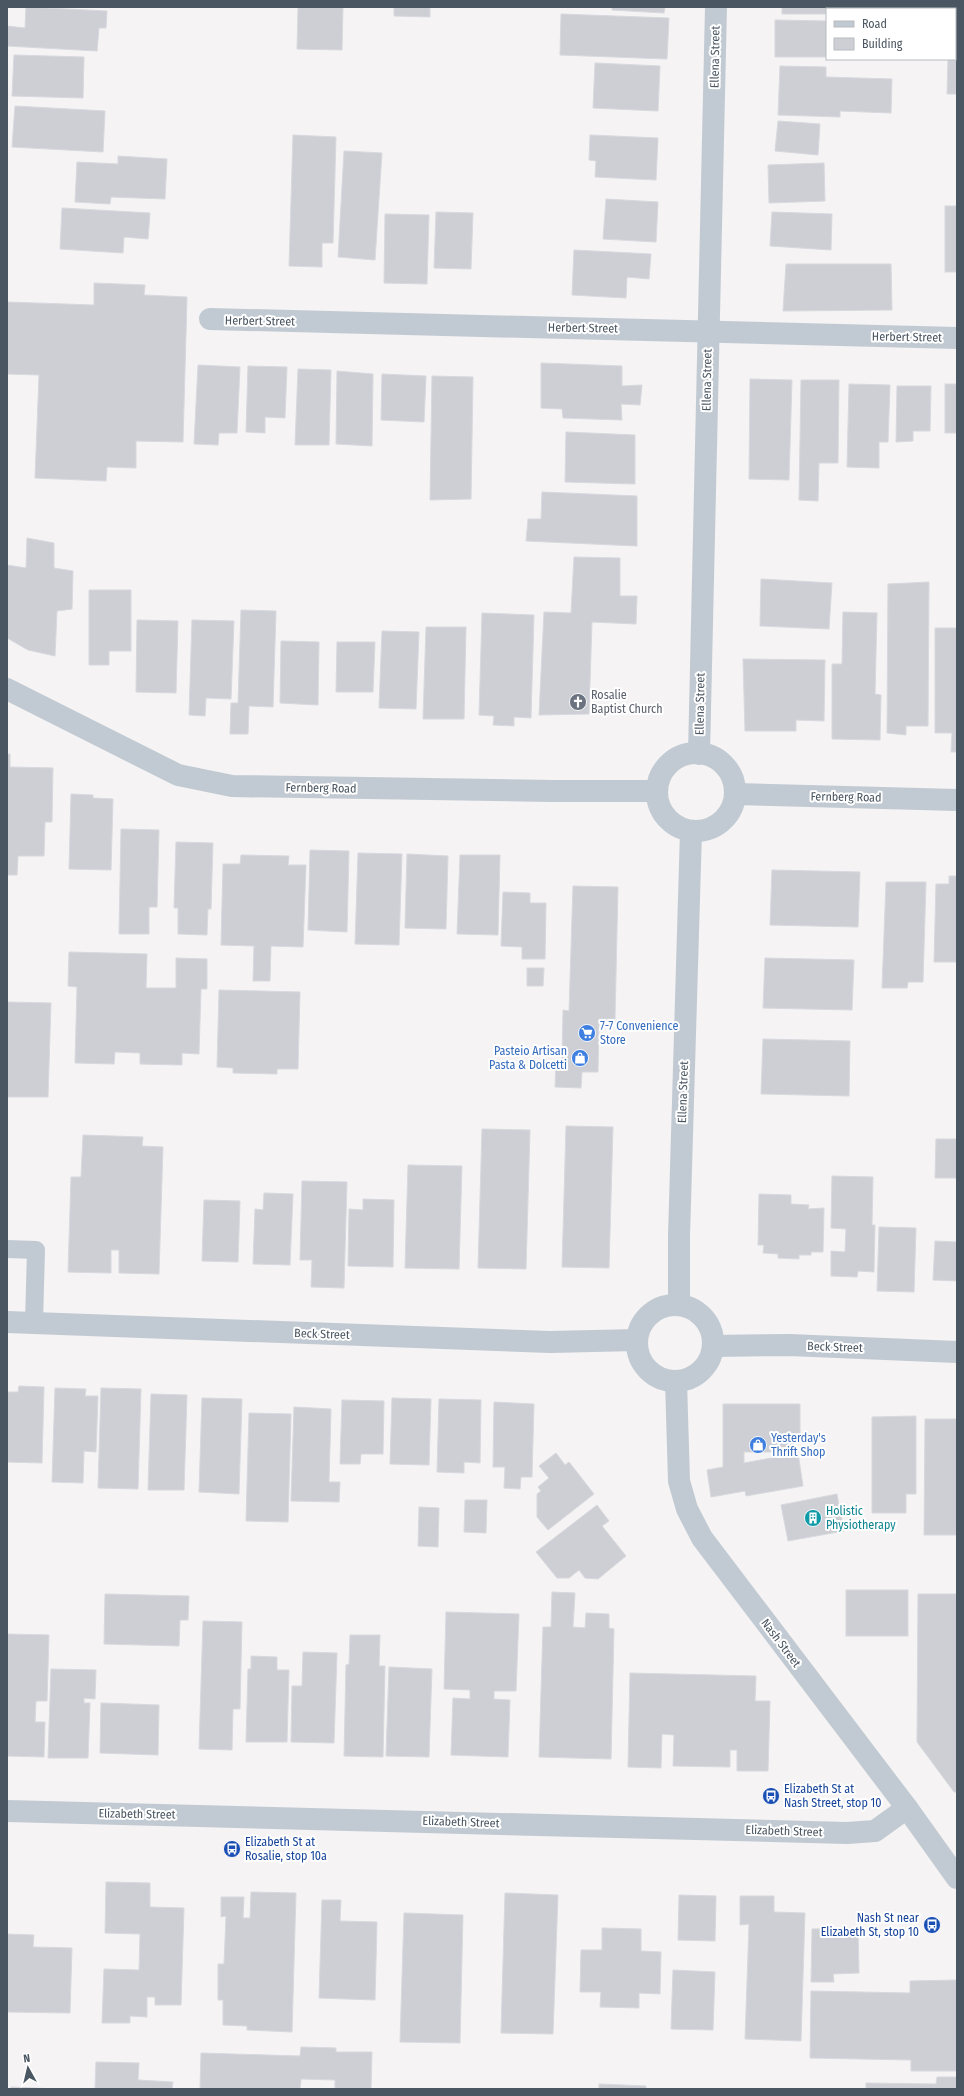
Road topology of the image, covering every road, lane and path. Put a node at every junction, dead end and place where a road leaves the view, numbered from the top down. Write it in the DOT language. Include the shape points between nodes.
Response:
graph roads {
  1 [pos="716,7"];
  2 [pos="210,319"];
  3 [pos="708,332"];
  4 [pos="957,338"];
  5 [pos="7,689"];
  6 [pos="699,754"];
  7 [pos="657,791"];
  8 [pos="735,794"];
  9 [pos="957,800"];
  10 [pos="692,831"];
  11 [pos="7,1249"];
  12 [pos="679,1306"];
  13 [pos="7,1322"];
  14 [pos="34,1323"];
  15 [pos="637,1340"];
  16 [pos="713,1346"];
  17 [pos="957,1352"];
  18 [pos="676,1381"];
  19 [pos="907,1808"];
  20 [pos="7,1811"];
  21 [pos="956,1874"];
  1 -- 3 [label="street, Ellena Street"];
  2 -- 3 [label="street, Herbert Street"];
  3 -- 4 [label="street, Herbert Street"];
  3 -- 6 [label="street, Ellena Street"];
  5 -- 7 [label="street, Fernberg Road" via="178,775 232,786"];
  6 -- 7 [label="street" via="687,754 670,764 660,779"];
  6 -- 8 [label="street" via="711,756 721,763 734,782"];
  7 -- 10 [label="street" via="663,813 675,825"];
  8 -- 9 [label="street, Fernberg Road"];
  8 -- 10 [label="street" via="726,817 716,826"];
  10 -- 12 [label="street, Ellena Street" via="679,1228"];
  11 -- 14 [label="lane" via="36,1250"];
  12 -- 15 [label="street" via="667,1306 656,1310 640,1328"];
  12 -- 16 [label="street" via="691,1308 708,1323"];
  13 -- 14 [label="street, Beck Street"];
  14 -- 15 [label="street, Beck Street" via="550,1342"];
  15 -- 18 [label="street" via="638,1353 643,1364 663,1379"];
  16 -- 17 [label="street, Beck Street" via="789,1345"];
  16 -- 18 [label="street" via="705,1367 687,1380"];
  18 -- 19 [label="street, Nash Street" via="679,1481 687,1509 702,1538"];
  19 -- 20 [label="street, Elizabeth Street" via="875,1831 847,1833"];
  19 -- 21 [label="street, Nash Street"];
}
